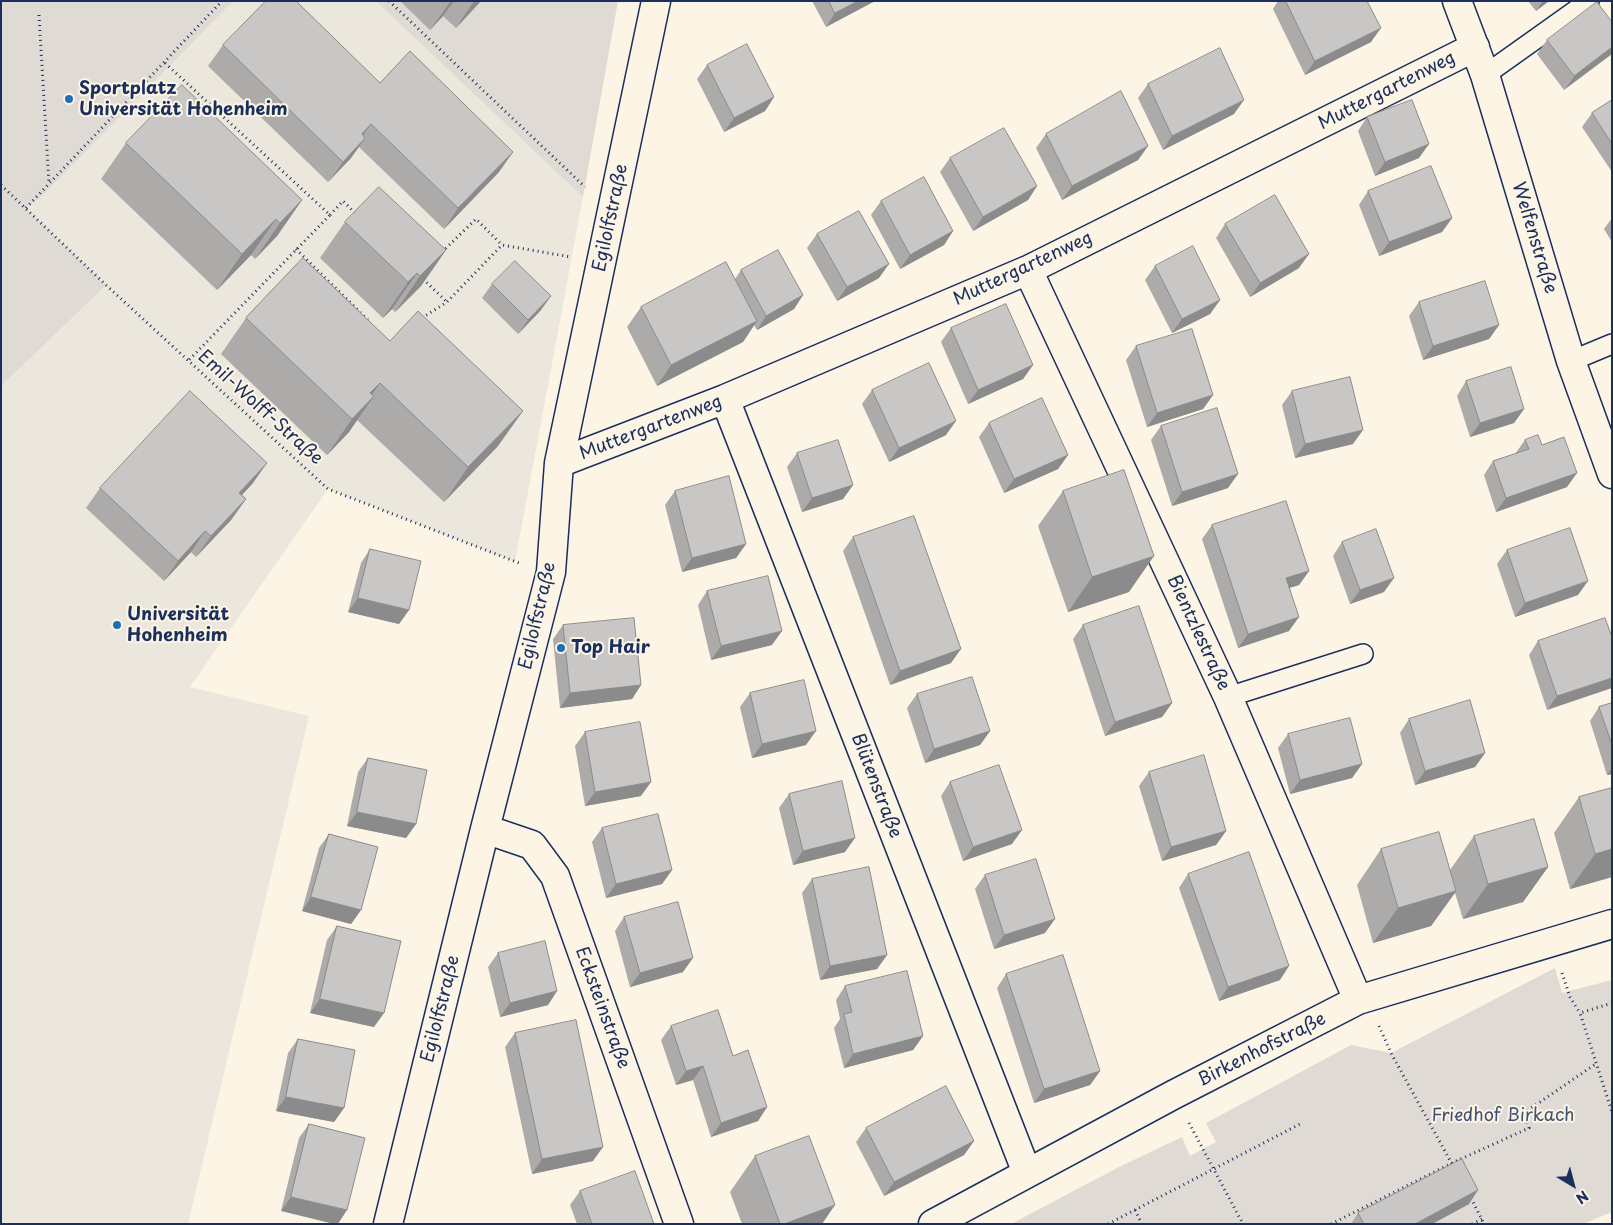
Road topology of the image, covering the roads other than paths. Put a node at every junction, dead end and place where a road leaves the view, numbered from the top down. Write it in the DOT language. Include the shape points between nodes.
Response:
graph roads {
  1 [pos="656,1"];
  2 [pos="1457,1"];
  3 [pos="1589,1"];
  4 [pos="1475,47"];
  5 [pos="1485,75"];
  6 [pos="1028,270"];
  7 [pos="1612,344"];
  8 [pos="1571,361"];
  9 [pos="725,399"];
  10 [pos="559,463"];
  11 [pos="1612,474"];
  12 [pos="1363,654"];
  13 [pos="1228,697"];
  14 [pos="485,829"];
  15 [pos="1612,924"];
  16 [pos="1362,999"];
  17 [pos="1027,1173"];
  18 [pos="388,1224"];
  19 [pos="679,1224"];
  20 [pos="933,1224"];
  1 -- 10 [label="street, Egilolfstraße"];
  2 -- 4 [label="street, Welfenstraße"];
  3 -- 5 [label="lane"];
  4 -- 5 [label="street, Welfenstraße"];
  4 -- 6 [label="street, Muttergartenweg"];
  5 -- 8 [label="street, Welfenstraße"];
  6 -- 9 [label="street, Muttergartenweg"];
  6 -- 13 [label="street, Bientzlestraße"];
  7 -- 8 [label="lane"];
  8 -- 11 [label="street, Welfenstraße"];
  9 -- 10 [label="street, Muttergartenweg"];
  9 -- 17 [label="street, Blütenstraße"];
  10 -- 14 [label="street, Egilolfstraße" via="551,572"];
  12 -- 13 [label="lane"];
  13 -- 16 [label="street, Bientzlestraße"];
  14 -- 18 [label="street, Egilolfstraße"];
  14 -- 19 [label="street, Ecksteinstraße" via="532,845 555,876"];
  15 -- 16 [label="street, Birkenhofstraße"];
  16 -- 17 [label="street, Birkenhofstraße"];
  17 -- 20 [label="street, Birkenhofstraße"];
}
